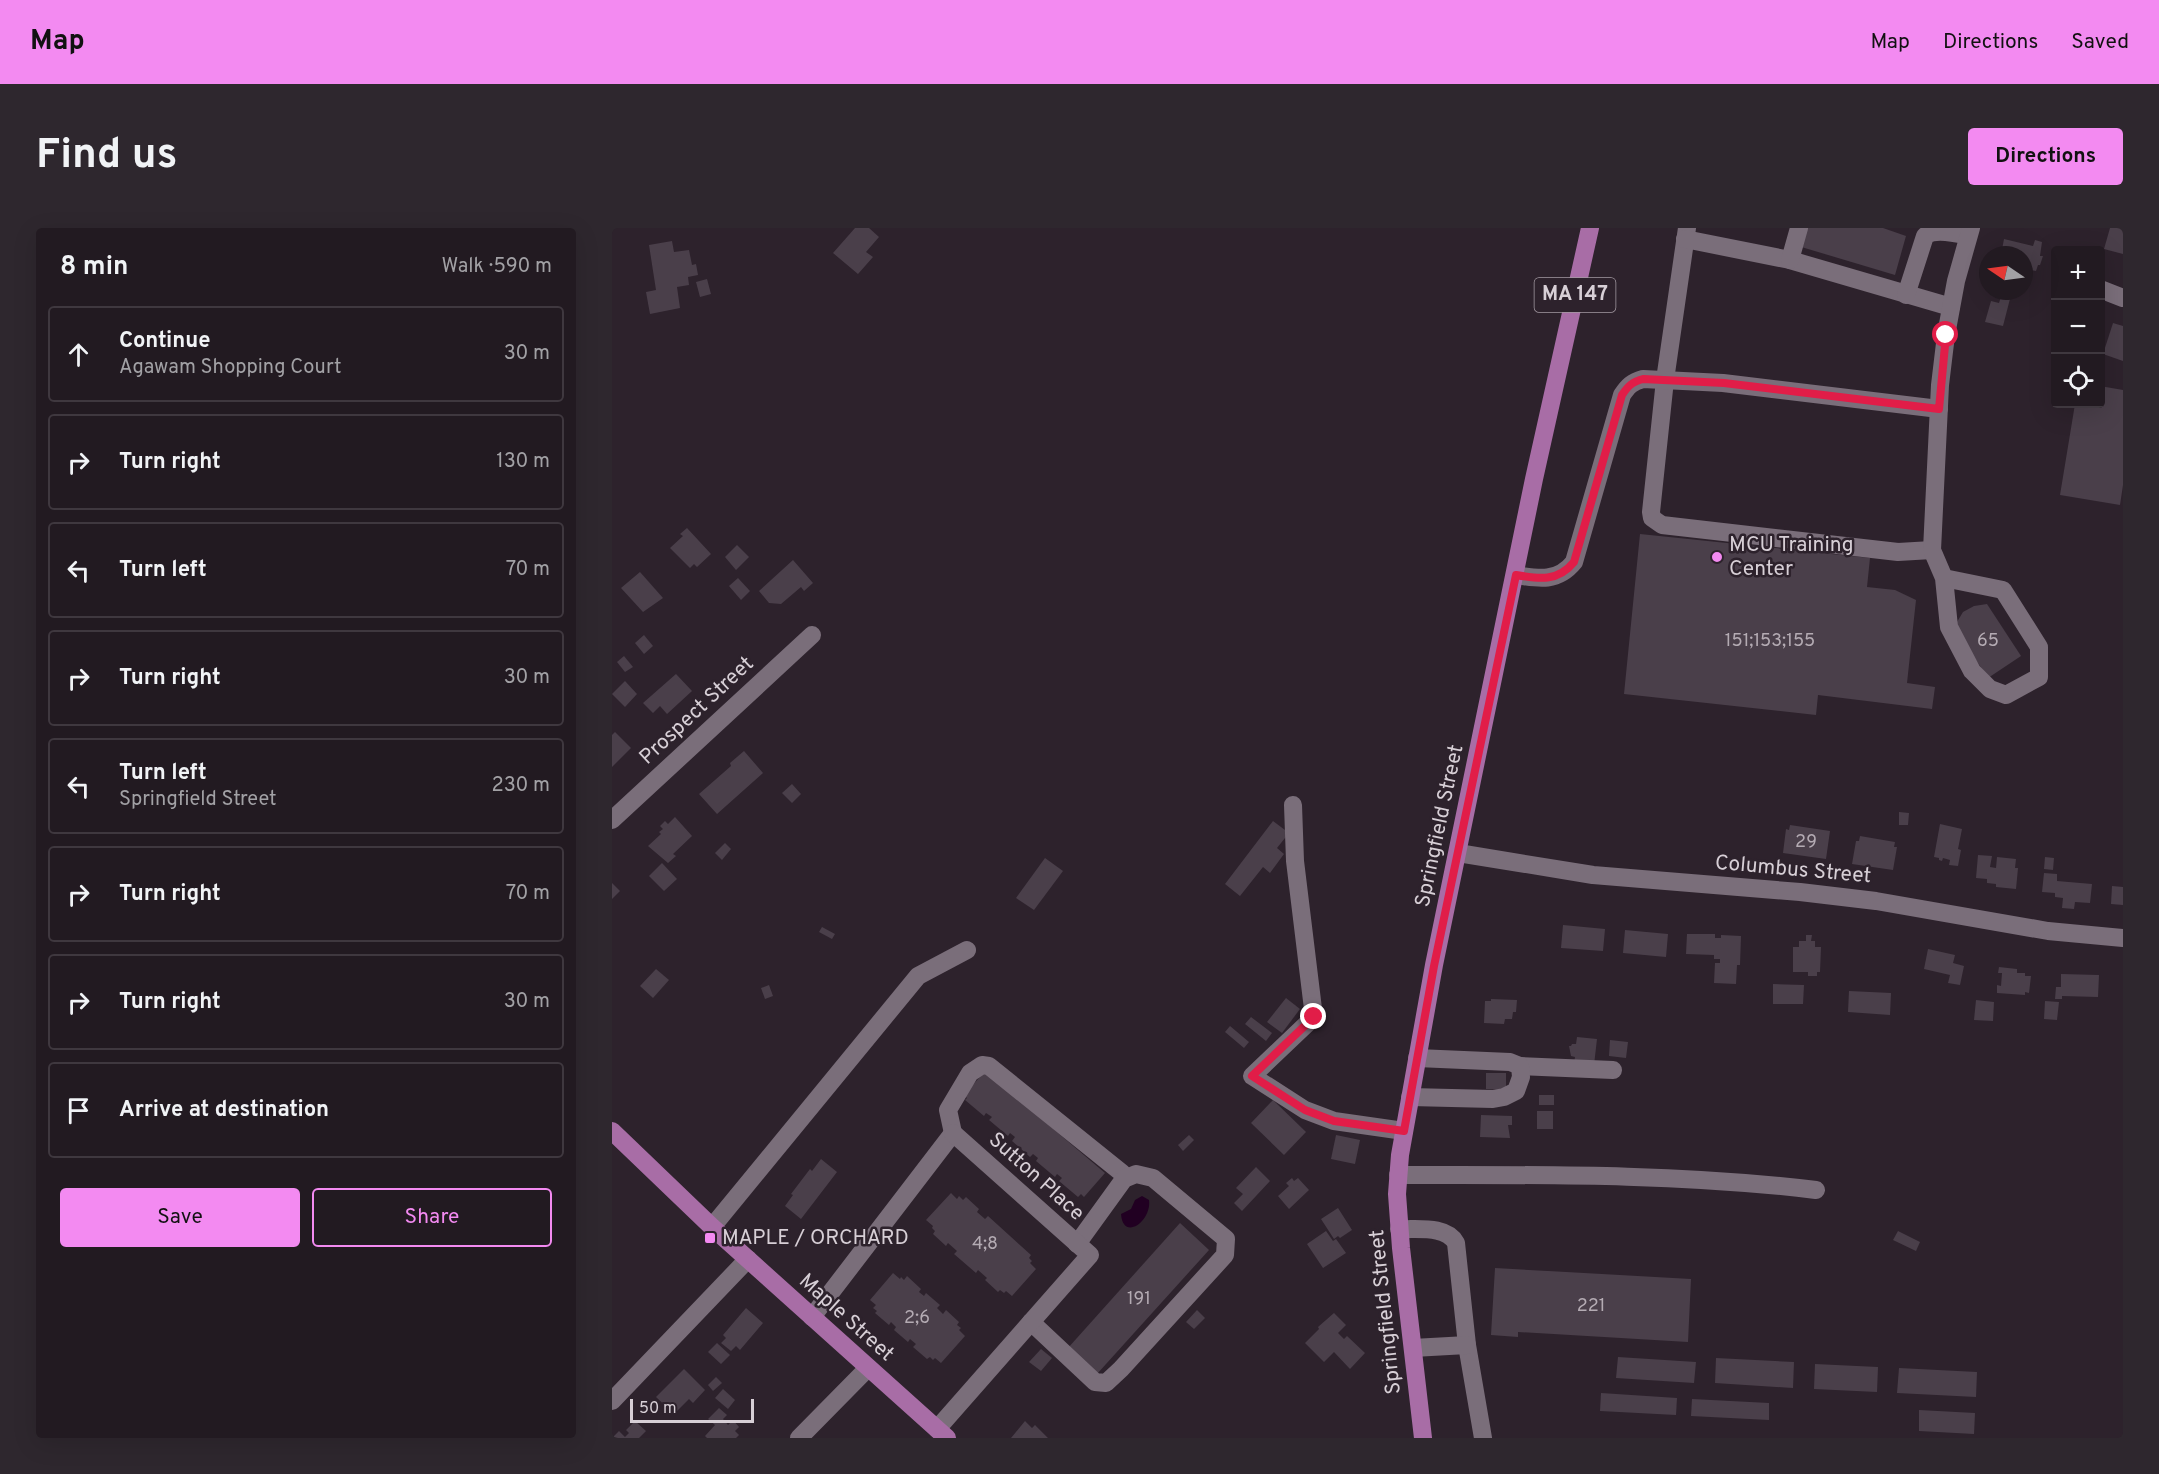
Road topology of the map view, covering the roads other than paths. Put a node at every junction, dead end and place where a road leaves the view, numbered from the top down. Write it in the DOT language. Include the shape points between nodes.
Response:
graph roads {
  1 [pos="1590,228"];
  2 [pos="1799,228"];
  3 [pos="1937,228"];
  4 [pos="1970,232"];
  5 [pos="1686,233"];
  6 [pos="1790,260"];
  7 [pos="2105,291"];
  8 [pos="1906,295"];
  9 [pos="2123,298"];
  10 [pos="1952,307"];
  11 [pos="1665,381"];
  12 [pos="1939,409"];
  13 [pos="1932,550"];
  14 [pos="1516,575"];
  15 [pos="1944,578"];
  16 [pos="812,635"];
  17 [pos="1293,805"];
  18 [pos="612,820"];
  19 [pos="1458,853"];
  20 [pos="2123,938"];
  21 [pos="967,950"];
  22 [pos="1417,1058"];
  23 [pos="1520,1066"];
  24 [pos="1612,1070"];
  25 [pos="1410,1097"];
  26 [pos="612,1131"];
  27 [pos="1404,1131"];
  28 [pos="953,1133"];
  29 [pos="1398,1175"];
  30 [pos="1124,1179"];
  31 [pos="1816,1190"];
  32 [pos="712,1227"];
  33 [pos="1399,1229"];
  34 [pos="1083,1250"];
  35 [pos="748,1259"];
  36 [pos="812,1317"];
  37 [pos="1031,1322"];
  38 [pos="1467,1345"];
  39 [pos="1413,1348"];
  40 [pos="868,1368"];
  41 [pos="612,1401"];
  42 [pos="942,1433"];
  43 [pos="799,1438"];
  44 [pos="1423,1438"];
  45 [pos="1483,1438"];
  1 -- 14 [label="main road, Springfield Street / MA 147"];
  2 -- 6 [label="street"];
  3 -- 4 [label="street"];
  3 -- 8 [label="street" via="1925,236"];
  4 -- 10 [label="street"];
  5 -- 6 [label="street"];
  5 -- 11 [label="street"];
  6 -- 8 [label="street"];
  7 -- 9 [label="street"];
  8 -- 10 [label="street"];
  10 -- 12 [label="street"];
  11 -- 12 [label="street" via="1733,384"];
  11 -- 13 [label="street" via="1651,512 1656,522 1898,552"];
  11 -- 14 [label="street" via="1635,381 1622,395 1574,562 1568,570 1544,579"];
  12 -- 13 [label="street"];
  13 -- 15 [label="street"];
  14 -- 19 [label="main road, Springfield Street / MA 147"];
  15 -- 15 [label="street" via="1949,627 1972,671 1990,689 2006,695 2039,676 2039,647 2003,590"];
  16 -- 18 [label="street, Prospect Street"];
  17 -- 27 [label="street" via="1294,861 1314,1017 1252,1076 1305,1110 1334,1121"];
  19 -- 20 [label="street, Columbus Street" via="1593,875 1876,901 2048,931"];
  19 -- 22 [label="main road, Springfield Street / MA 147"];
  21 -- 32 [label="street" via="918,976"];
  22 -- 23 [label="street" via="1510,1062"];
  22 -- 25 [label="main road, Springfield Street / MA 147"];
  23 -- 24 [label="street"];
  23 -- 25 [label="street" via="1516,1091 1504,1097"];
  25 -- 27 [label="main road, Springfield Street / MA 147"];
  26 -- 32 [label="main road, Maple Street"];
  27 -- 29 [label="main road, Springfield Street / MA 147"];
  28 -- 30 [label="street" via="948,1110 970,1073 982,1065 989,1066 1122,1173"];
  28 -- 34 [label="street, Sutton Place"];
  28 -- 36 [label="street"];
  29 -- 31 [label="street" via="1615,1176 1760,1183"];
  29 -- 33 [label="main road, Springfield Street / MA 147"];
  30 -- 34 [label="street"];
  30 -- 37 [label="street" via="1136,1174 1153,1178 1226,1239 1225,1255 1106,1383 1095,1382"];
  32 -- 35 [label="main road, Maple Street"];
  33 -- 38 [label="street" via="1437,1231 1453,1238"];
  33 -- 39 [label="main road, Springfield Street / MA 147"];
  34 -- 37 [label="street"];
  35 -- 36 [label="main road, Maple Street"];
  35 -- 41 [label="street"];
  36 -- 40 [label="main road, Maple Street"];
  37 -- 42 [label="street"];
  38 -- 39 [label="street"];
  38 -- 45 [label="street"];
  39 -- 44 [label="main road, Springfield Street / MA 147"];
  40 -- 42 [label="main road, Maple Street"];
  40 -- 43 [label="street"];
}
